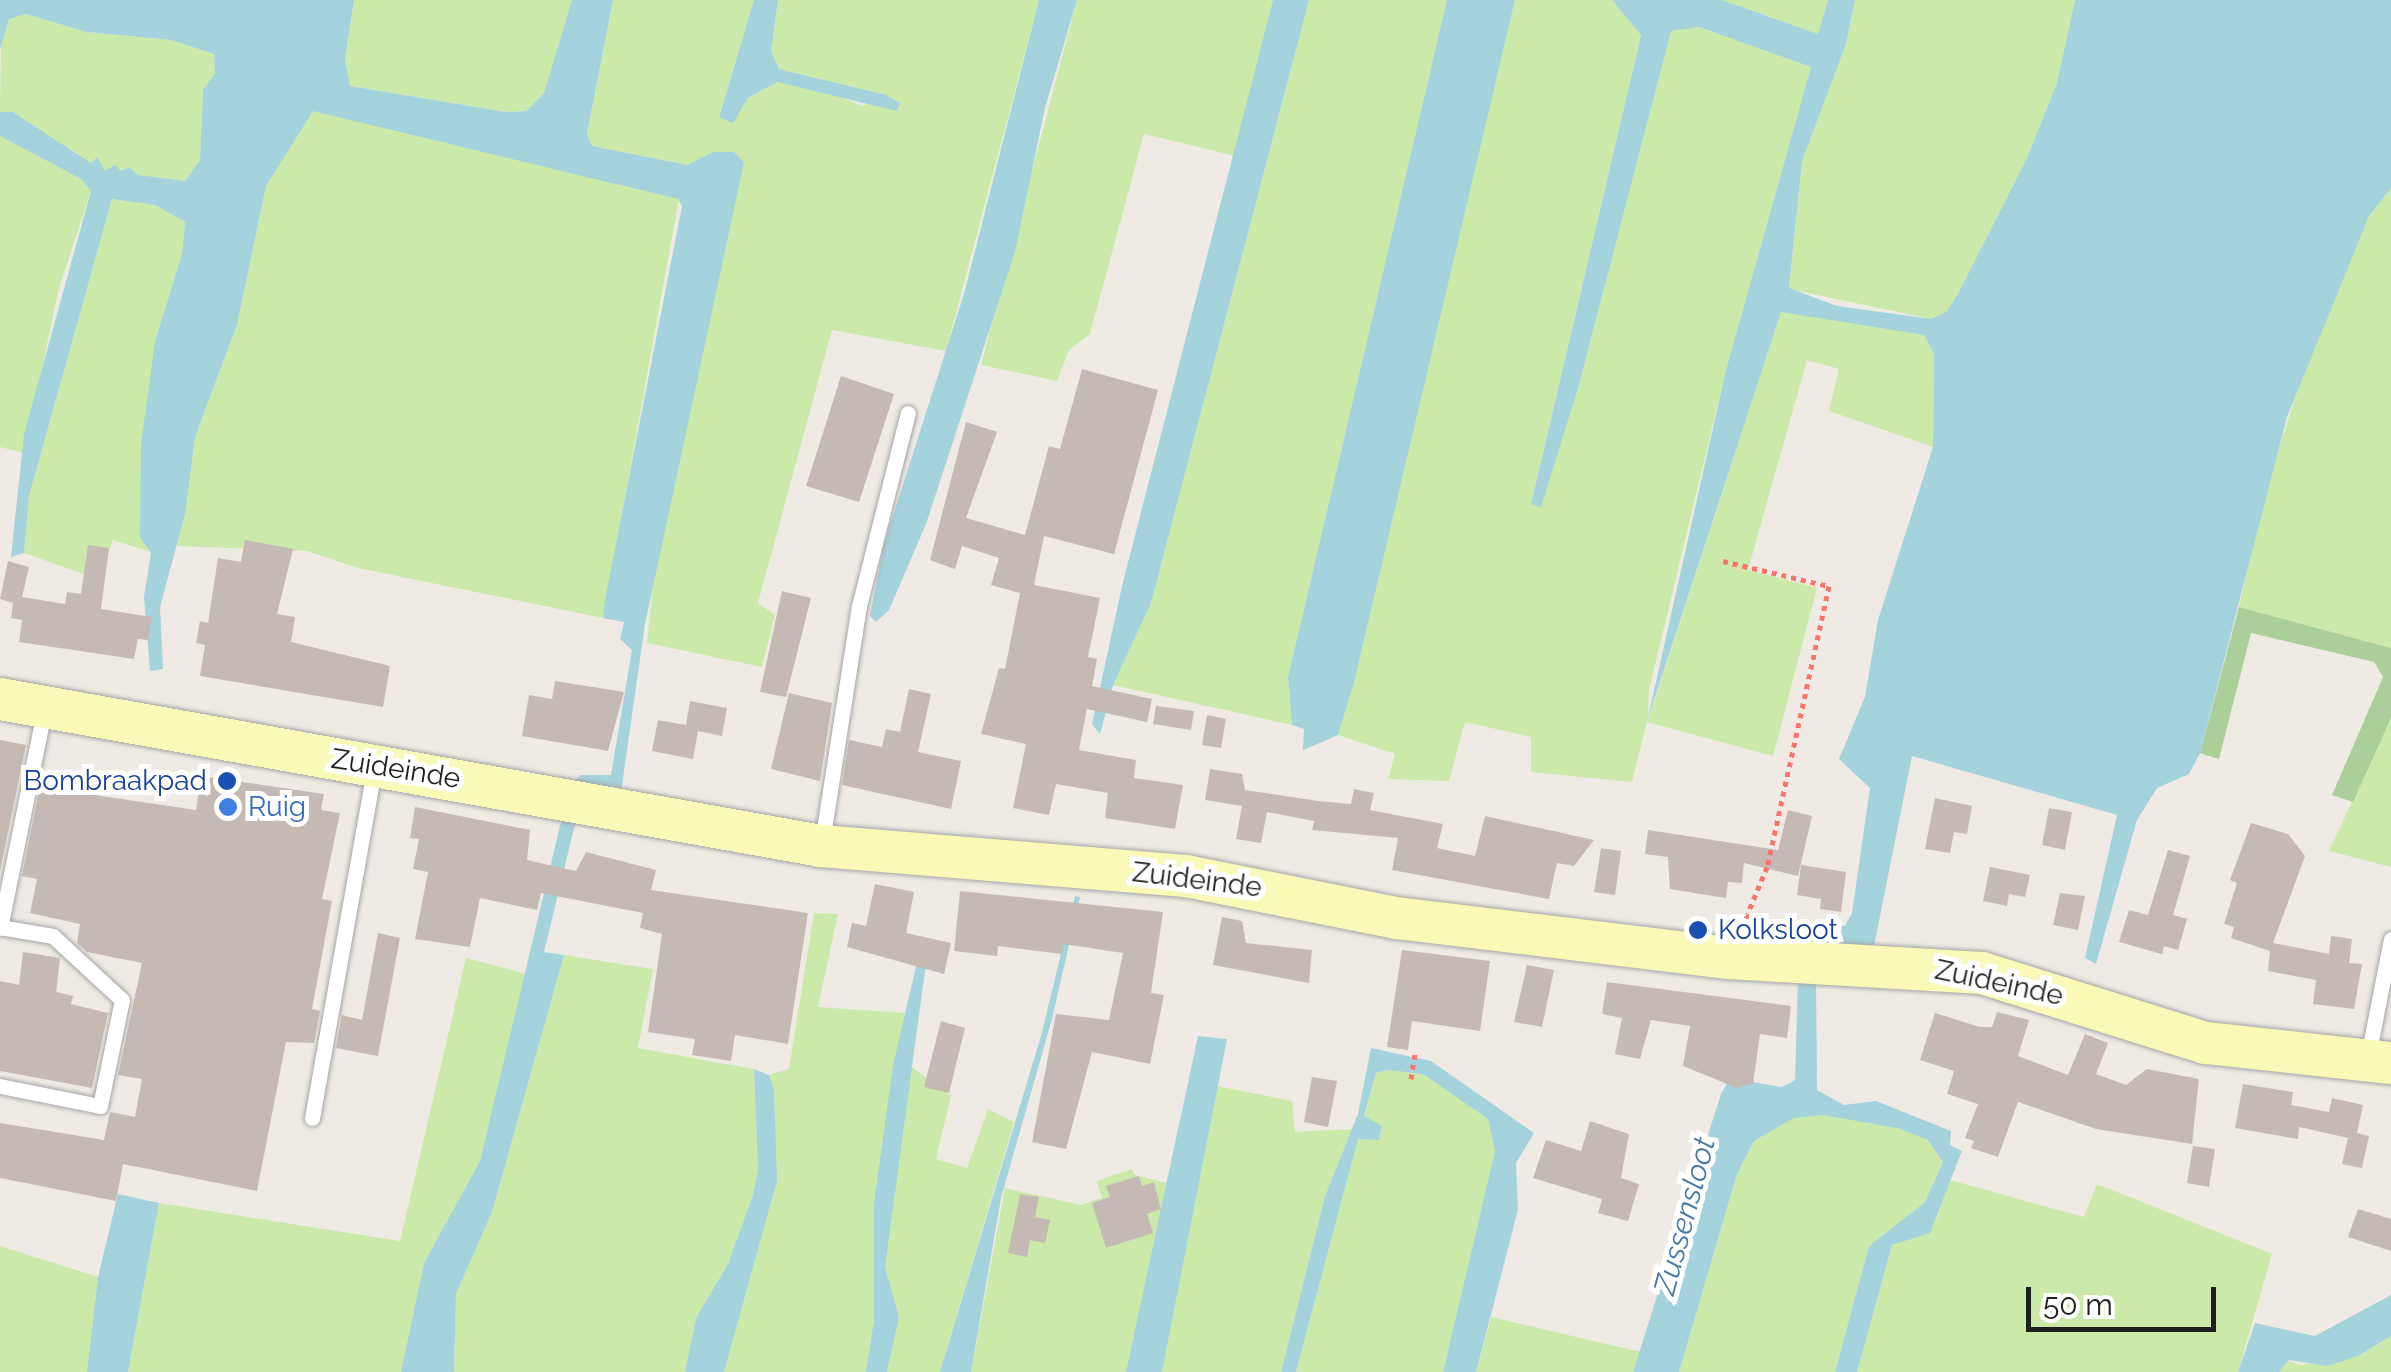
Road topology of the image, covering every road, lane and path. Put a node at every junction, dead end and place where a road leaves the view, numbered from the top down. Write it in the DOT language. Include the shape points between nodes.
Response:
graph roads {
  1 [pos="908,413"];
  2 [pos="1724,561"];
  3 [pos="0,700"];
  4 [pos="45,709"];
  5 [pos="374,766"];
  6 [pos="822,846"];
  7 [pos="0,928"];
  8 [pos="2391,940"];
  9 [pos="1729,958"];
  10 [pos="1415,1054"];
  11 [pos="2379,1062"];
  12 [pos="1411,1079"];
  13 [pos="0,1086"];
  14 [pos="312,1118"];
  1 -- 6 [label="lane" via="858,606"];
  2 -- 9 [label="path" via="1829,586 1767,867"];
  3 -- 4 [label="street, Zuideinde"];
  4 -- 5 [label="street, Zuideinde"];
  4 -- 7 [label="lane"];
  5 -- 6 [label="street, Zuideinde"];
  5 -- 14 [label="lane"];
  6 -- 9 [label="street, Zuideinde" via="1186,876 1397,918"];
  7 -- 13 [label="lane" via="54,936 122,1000 100,1106"];
  8 -- 11 [label="lane"];
  9 -- 11 [label="street, Zuideinde" via="1982,974 2206,1043"];
  10 -- 12 [label="path"];
}
